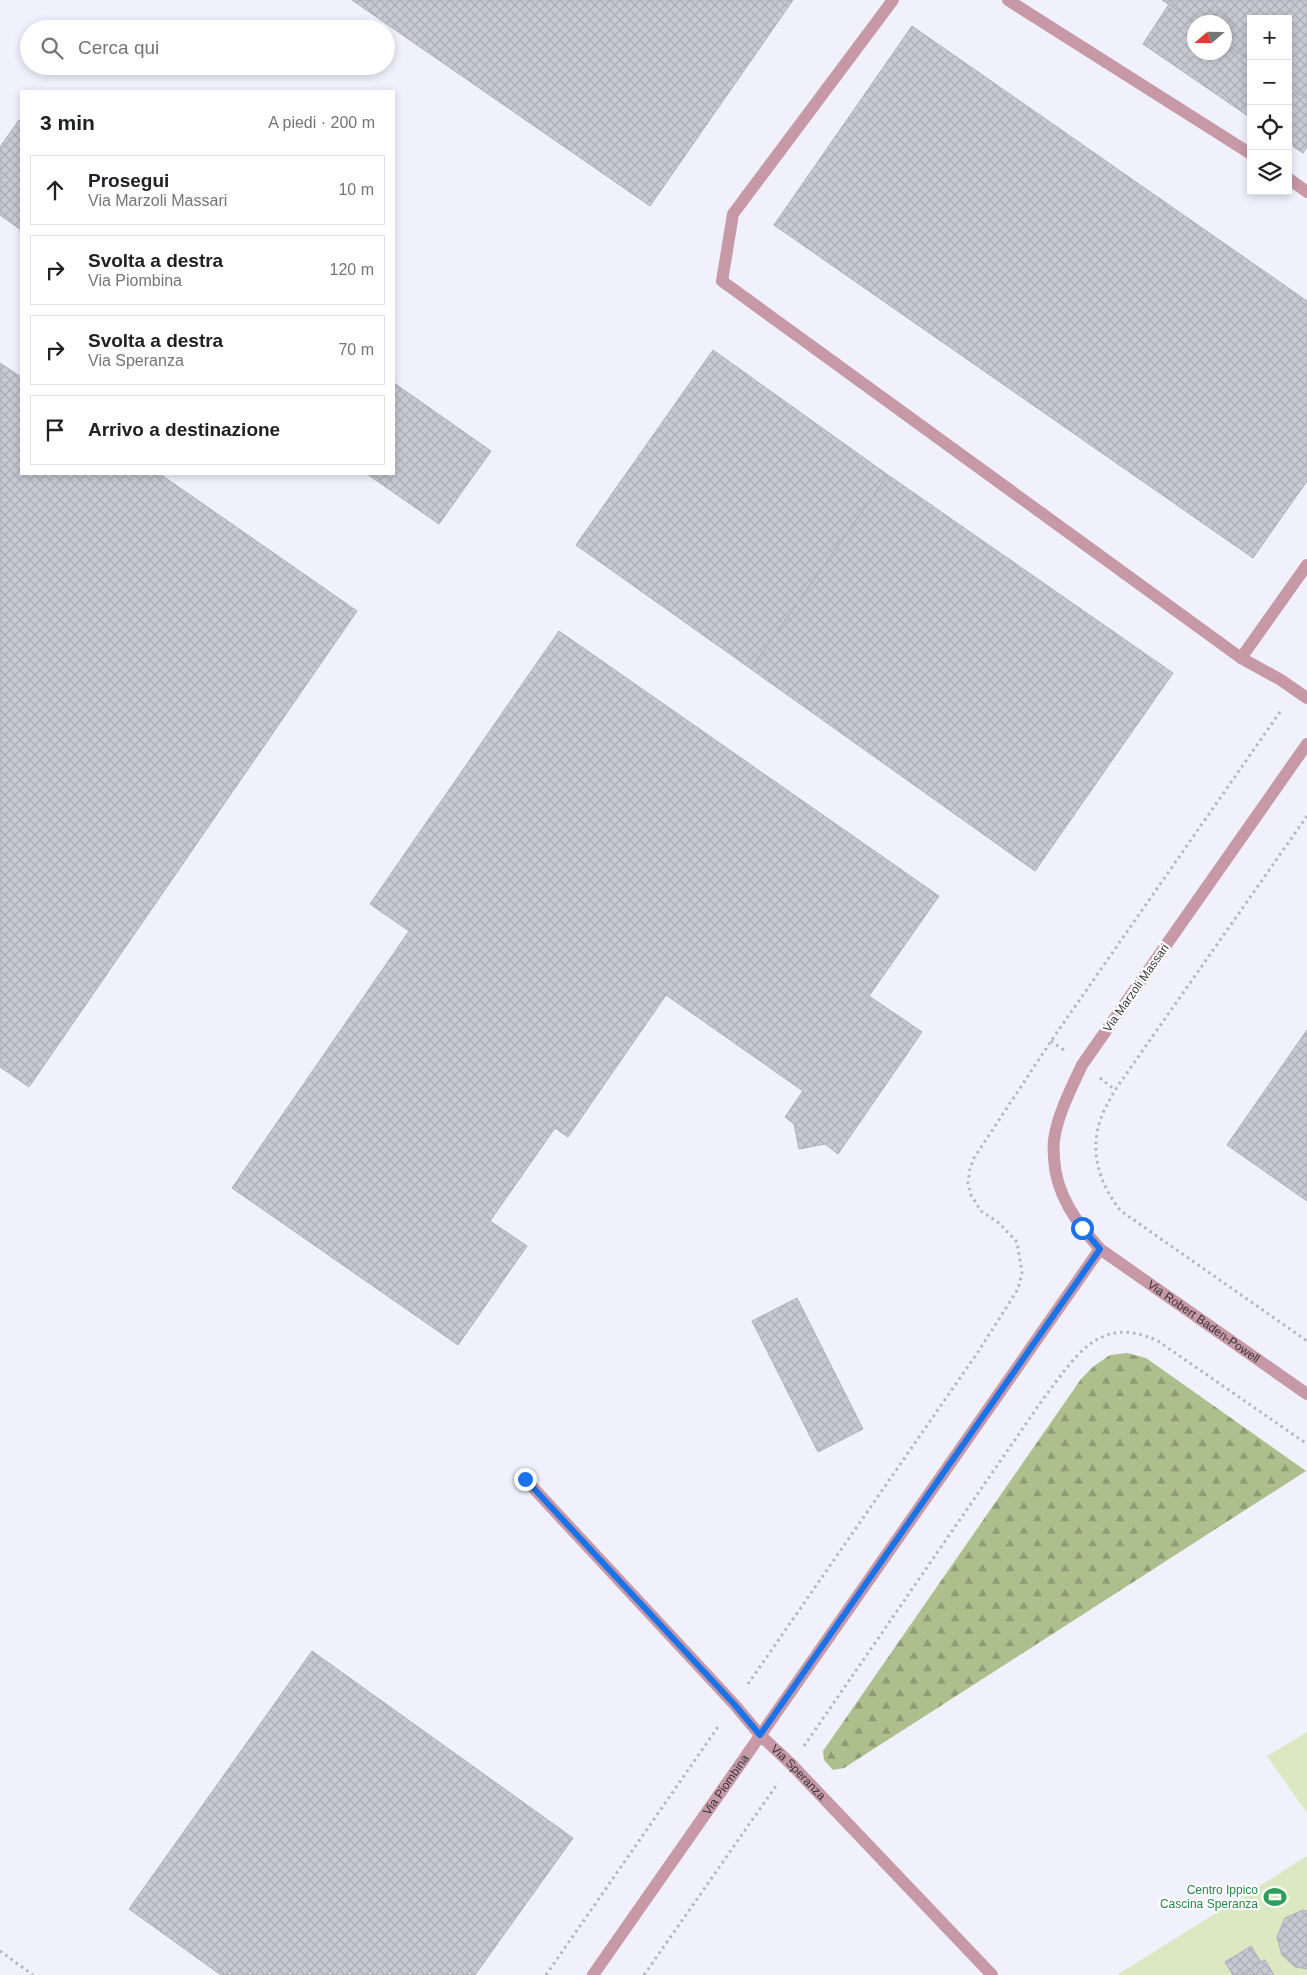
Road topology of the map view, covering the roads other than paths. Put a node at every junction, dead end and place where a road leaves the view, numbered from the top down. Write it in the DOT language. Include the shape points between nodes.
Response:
graph roads {
  1 [pos="893,0"];
  2 [pos="1008,0"];
  3 [pos="1247,151"];
  4 [pos="1292,181"];
  5 [pos="1307,192"];
  6 [pos="1307,566"];
  7 [pos="1241,658"];
  8 [pos="1307,698"];
  9 [pos="1307,744"];
  10 [pos="1100,1249"];
  11 [pos="1307,1394"];
  12 [pos="525,1479"];
  13 [pos="760,1735"];
  14 [pos="594,1975"];
  15 [pos="992,1975"];
  1 -- 7 [label="street" via="733,214 722,282"];
  2 -- 3 [label="street"];
  4 -- 5 [label="street"];
  6 -- 7 [label="street"];
  7 -- 8 [label="street"];
  9 -- 10 [label="street, Via Marzoli Massari" via="1082,1065 1064,1104 1054,1141 1055,1173 1065,1203"];
  10 -- 11 [label="street, Via Robert Baden-Powell"];
  10 -- 13 [label="street, Via Piombina"];
  12 -- 13 [label="street, Via Speranza"];
  13 -- 14 [label="street, Via Piombina"];
  13 -- 15 [label="street, Via Speranza"];
}
